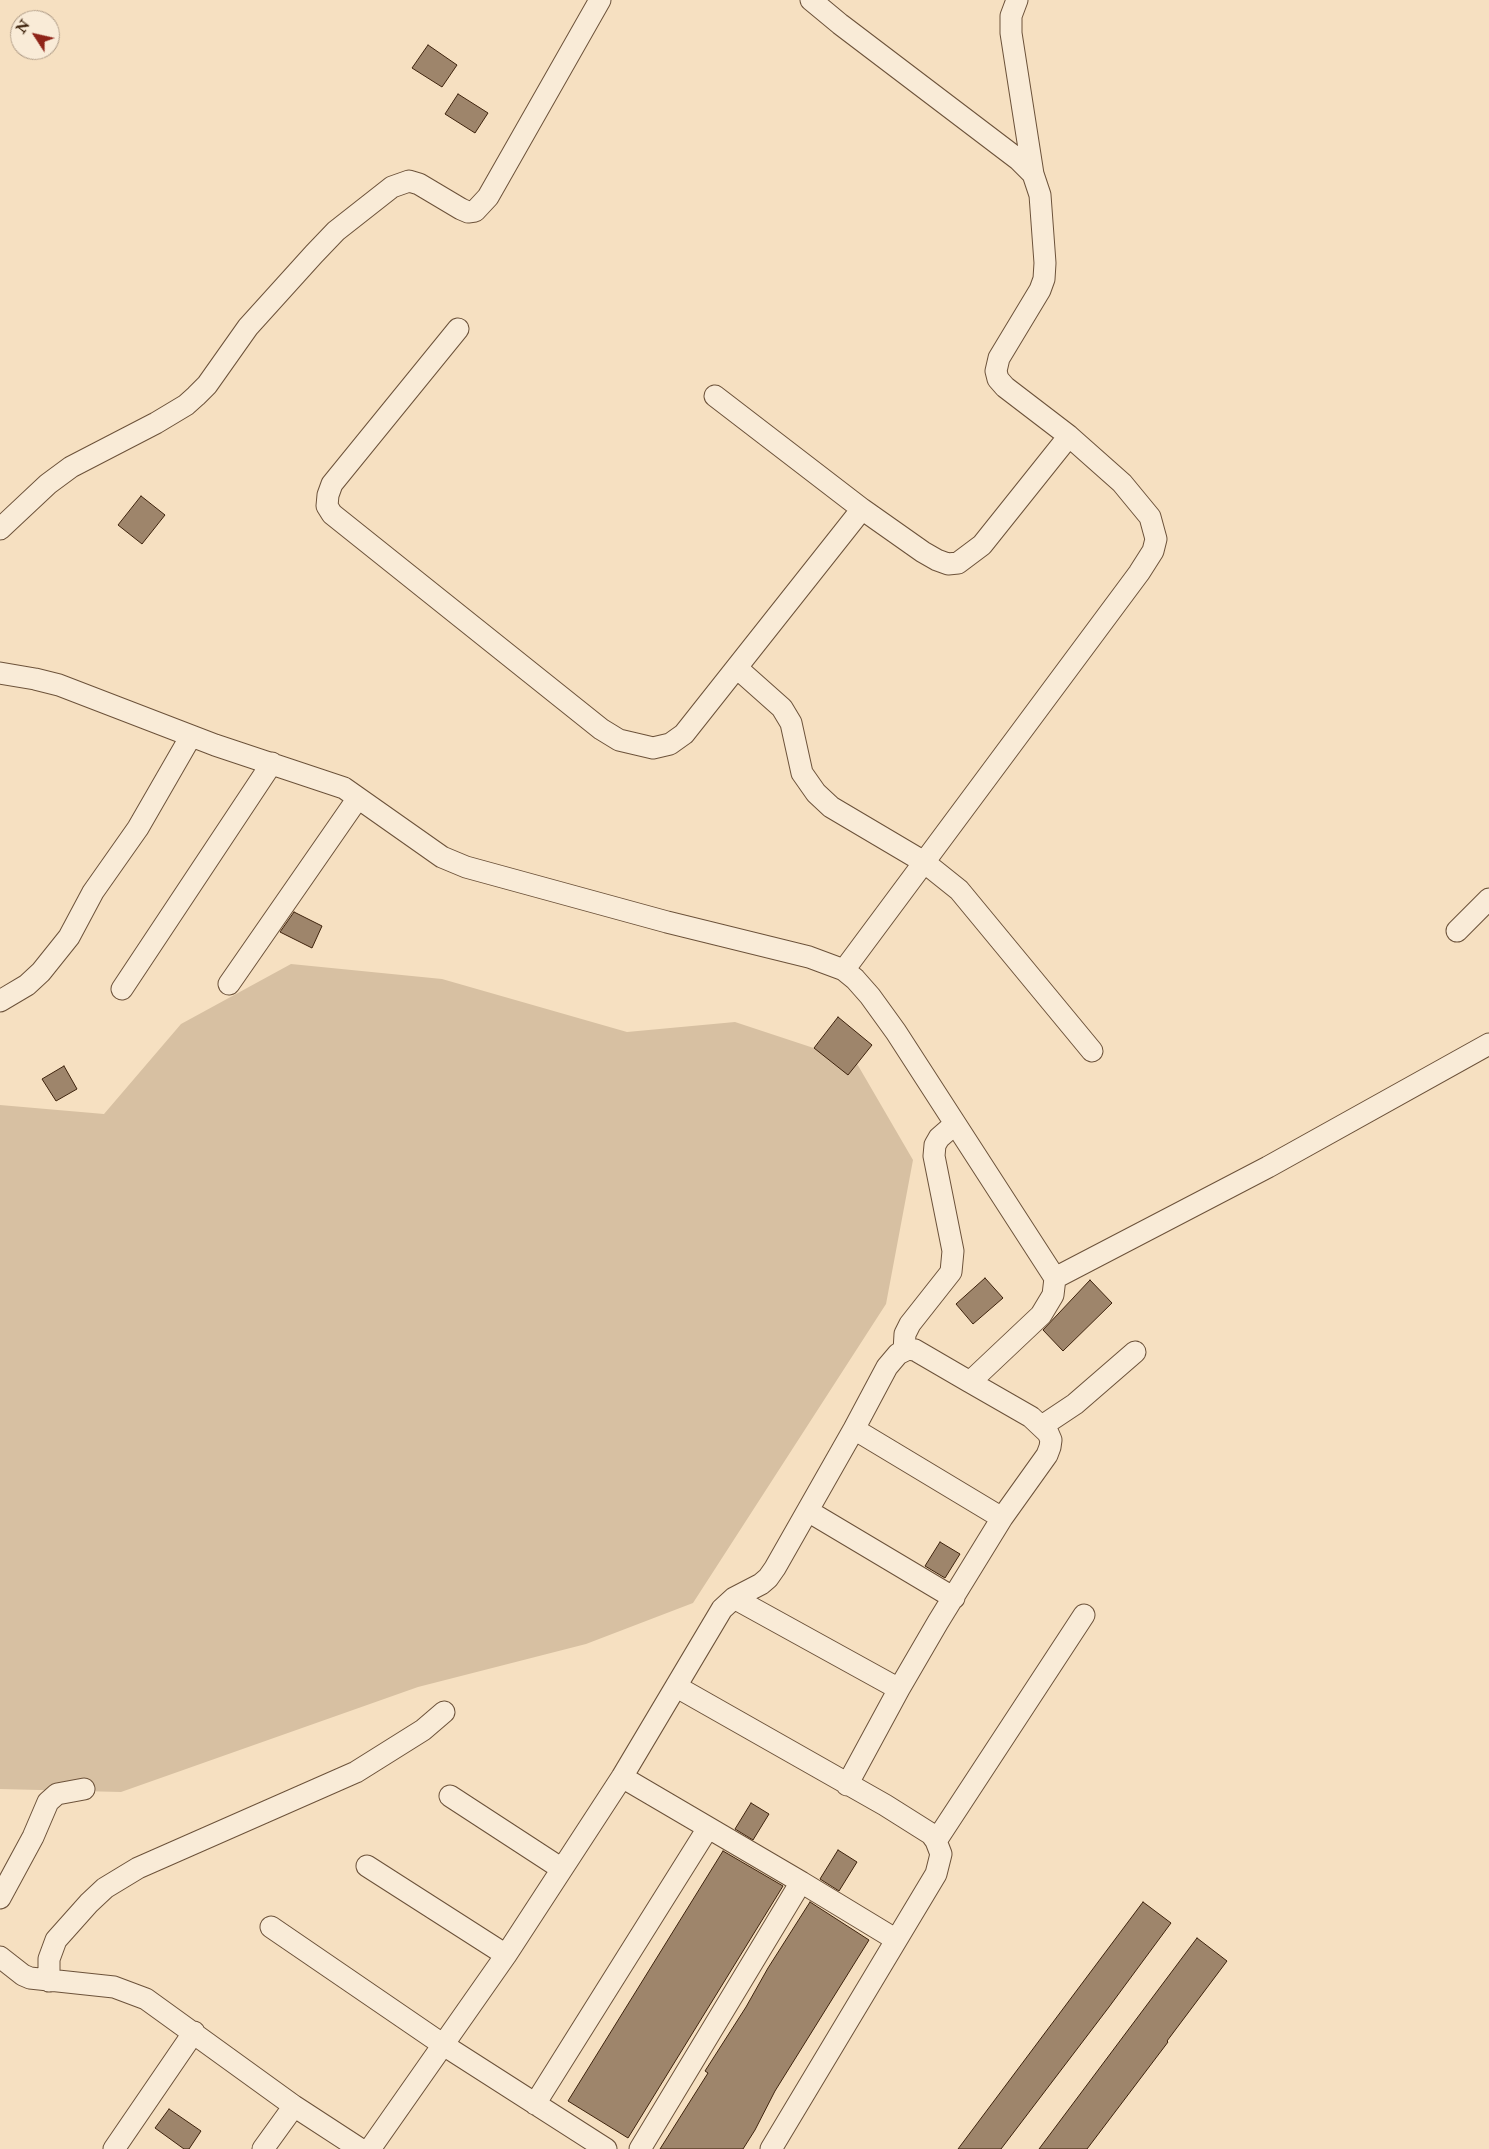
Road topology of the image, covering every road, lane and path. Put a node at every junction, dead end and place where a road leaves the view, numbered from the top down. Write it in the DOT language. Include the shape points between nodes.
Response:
graph roads {
  1 [pos="600,0"];
  2 [pos="811,0"];
  3 [pos="1017,0"];
  4 [pos="1033,174"];
  5 [pos="458,329"];
  6 [pos="715,396"];
  7 [pos="1069,436"];
  8 [pos="862,509"];
  9 [pos="0,528"];
  10 [pos="737,668"];
  11 [pos="0,673"];
  12 [pos="191,736"];
  13 [pos="272,763"];
  14 [pos="358,798"];
  15 [pos="924,862"];
  16 [pos="1489,899"];
  17 [pos="1457,931"];
  18 [pos="844,970"];
  19 [pos="229,984"];
  20 [pos="122,989"];
  21 [pos="0,1001"];
  22 [pos="1489,1044"];
  23 [pos="1092,1051"];
  24 [pos="955,1124"];
  25 [pos="1055,1278"];
  26 [pos="904,1351"];
  27 [pos="1135,1352"];
  28 [pos="970,1382"];
  29 [pos="1042,1426"];
  30 [pos="854,1429"];
  31 [pos="808,1511"];
  32 [pos="1002,1518"];
  33 [pos="734,1598"];
  34 [pos="954,1598"];
  35 [pos="1084,1615"];
  36 [pos="677,1687"];
  37 [pos="898,1689"];
  38 [pos="444,1712"];
  39 [pos="622,1777"];
  40 [pos="847,1785"];
  41 [pos="84,1789"];
  42 [pos="450,1796"];
  43 [pos="708,1828"];
  44 [pos="936,1841"];
  45 [pos="368,1866"];
  46 [pos="562,1869"];
  47 [pos="801,1882"];
  48 [pos="0,1898"];
  49 [pos="271,1927"];
  50 [pos="896,1939"];
  51 [pos="506,1955"];
  52 [pos="0,1957"];
  53 [pos="49,1981"];
  54 [pos="194,2032"];
  55 [pos="442,2044"];
  56 [pos="535,2104"];
  57 [pos="294,2106"];
  58 [pos="114,2149"];
  59 [pos="263,2149"];
  60 [pos="360,2149"];
  61 [pos="370,2149"];
  62 [pos="606,2149"];
  63 [pos="640,2149"];
  64 [pos="771,2149"];
  1 -- 9 [label="street" via="488,197 475,211 461,209 420,184 409,181 392,187 336,231 314,254 248,327 207,385 186,405 71,467"];
  2 -- 4 [label="street"];
  3 -- 4 [label="street" via="1011,16 1011,33"];
  4 -- 7 [label="street" via="1040,195 1046,263 1044,278 999,358 996,371 1005,387"];
  5 -- 10 [label="street" via="332,484 327,506 332,514 601,730 619,740 653,748 670,744 684,734"];
  6 -- 8 [label="street"];
  7 -- 8 [label="street" via="982,544 958,563 937,560"];
  7 -- 15 [label="street" via="1122,483 1140,504 1154,529 1153,551"];
  8 -- 10 [label="street"];
  10 -- 15 [label="street" via="782,708 791,723 802,773 816,793 831,807"];
  11 -- 12 [label="street" via="59,686"];
  12 -- 13 [label="street"];
  12 -- 21 [label="street" via="69,937 34,978"];
  13 -- 14 [label="street" via="344,788"];
  13 -- 20 [label="street"];
  14 -- 18 [label="street" via="442,857 466,867 809,957"];
  14 -- 19 [label="street"];
  15 -- 18 [label="street"];
  15 -- 23 [label="street" via="959,890"];
  16 -- 17 [label="street"];
  18 -- 24 [label="street" via="870,996 896,1032"];
  22 -- 25 [label="street" via="1268,1166"];
  24 -- 25 [label="street"];
  24 -- 26 [label="street" via="939,1138 934,1156 953,1251 951,1272 910,1324"];
  25 -- 28 [label="street" via="1053,1295 1041,1315"];
  26 -- 28 [label="street" via="921,1352"];
  26 -- 30 [label="street" via="892,1359 883,1373"];
  27 -- 29 [label="street" via="1075,1404"];
  28 -- 29 [label="street"];
  29 -- 32 [label="street" via="1050,1440 1047,1455"];
  30 -- 31 [label="street"];
  30 -- 32 [label="street"];
  31 -- 33 [label="street" via="768,1578"];
  31 -- 34 [label="street"];
  32 -- 34 [label="street"];
  33 -- 36 [label="street" via="716,1618"];
  33 -- 37 [label="street"];
  34 -- 37 [label="street"];
  35 -- 44 [label="street"];
  36 -- 39 [label="street"];
  36 -- 40 [label="street"];
  37 -- 40 [label="street"];
  38 -- 53 [label="street" via="423,1730 356,1772 138,1868 105,1888 56,1940 49,1959"];
  39 -- 43 [label="street"];
  39 -- 46 [label="street"];
  40 -- 44 [label="street" via="900,1814"];
  41 -- 48 [label="street" via="57,1794 48,1802"];
  42 -- 46 [label="street"];
  43 -- 47 [label="street"];
  43 -- 56 [label="street"];
  44 -- 50 [label="street" via="941,1854 936,1874"];
  45 -- 51 [label="street"];
  46 -- 51 [label="street"];
  47 -- 50 [label="street"];
  47 -- 63 [label="street"];
  49 -- 55 [label="street"];
  50 -- 64 [label="street"];
  51 -- 55 [label="street"];
  52 -- 53 [label="street" via="23,1975"];
  53 -- 54 [label="street" via="114,1987 130,1992 146,1999"];
  54 -- 57 [label="street"];
  54 -- 58 [label="street"];
  55 -- 56 [label="street"];
  55 -- 61 [label="street"];
  56 -- 62 [label="street"];
  57 -- 59 [label="street"];
  57 -- 60 [label="street"];
}
